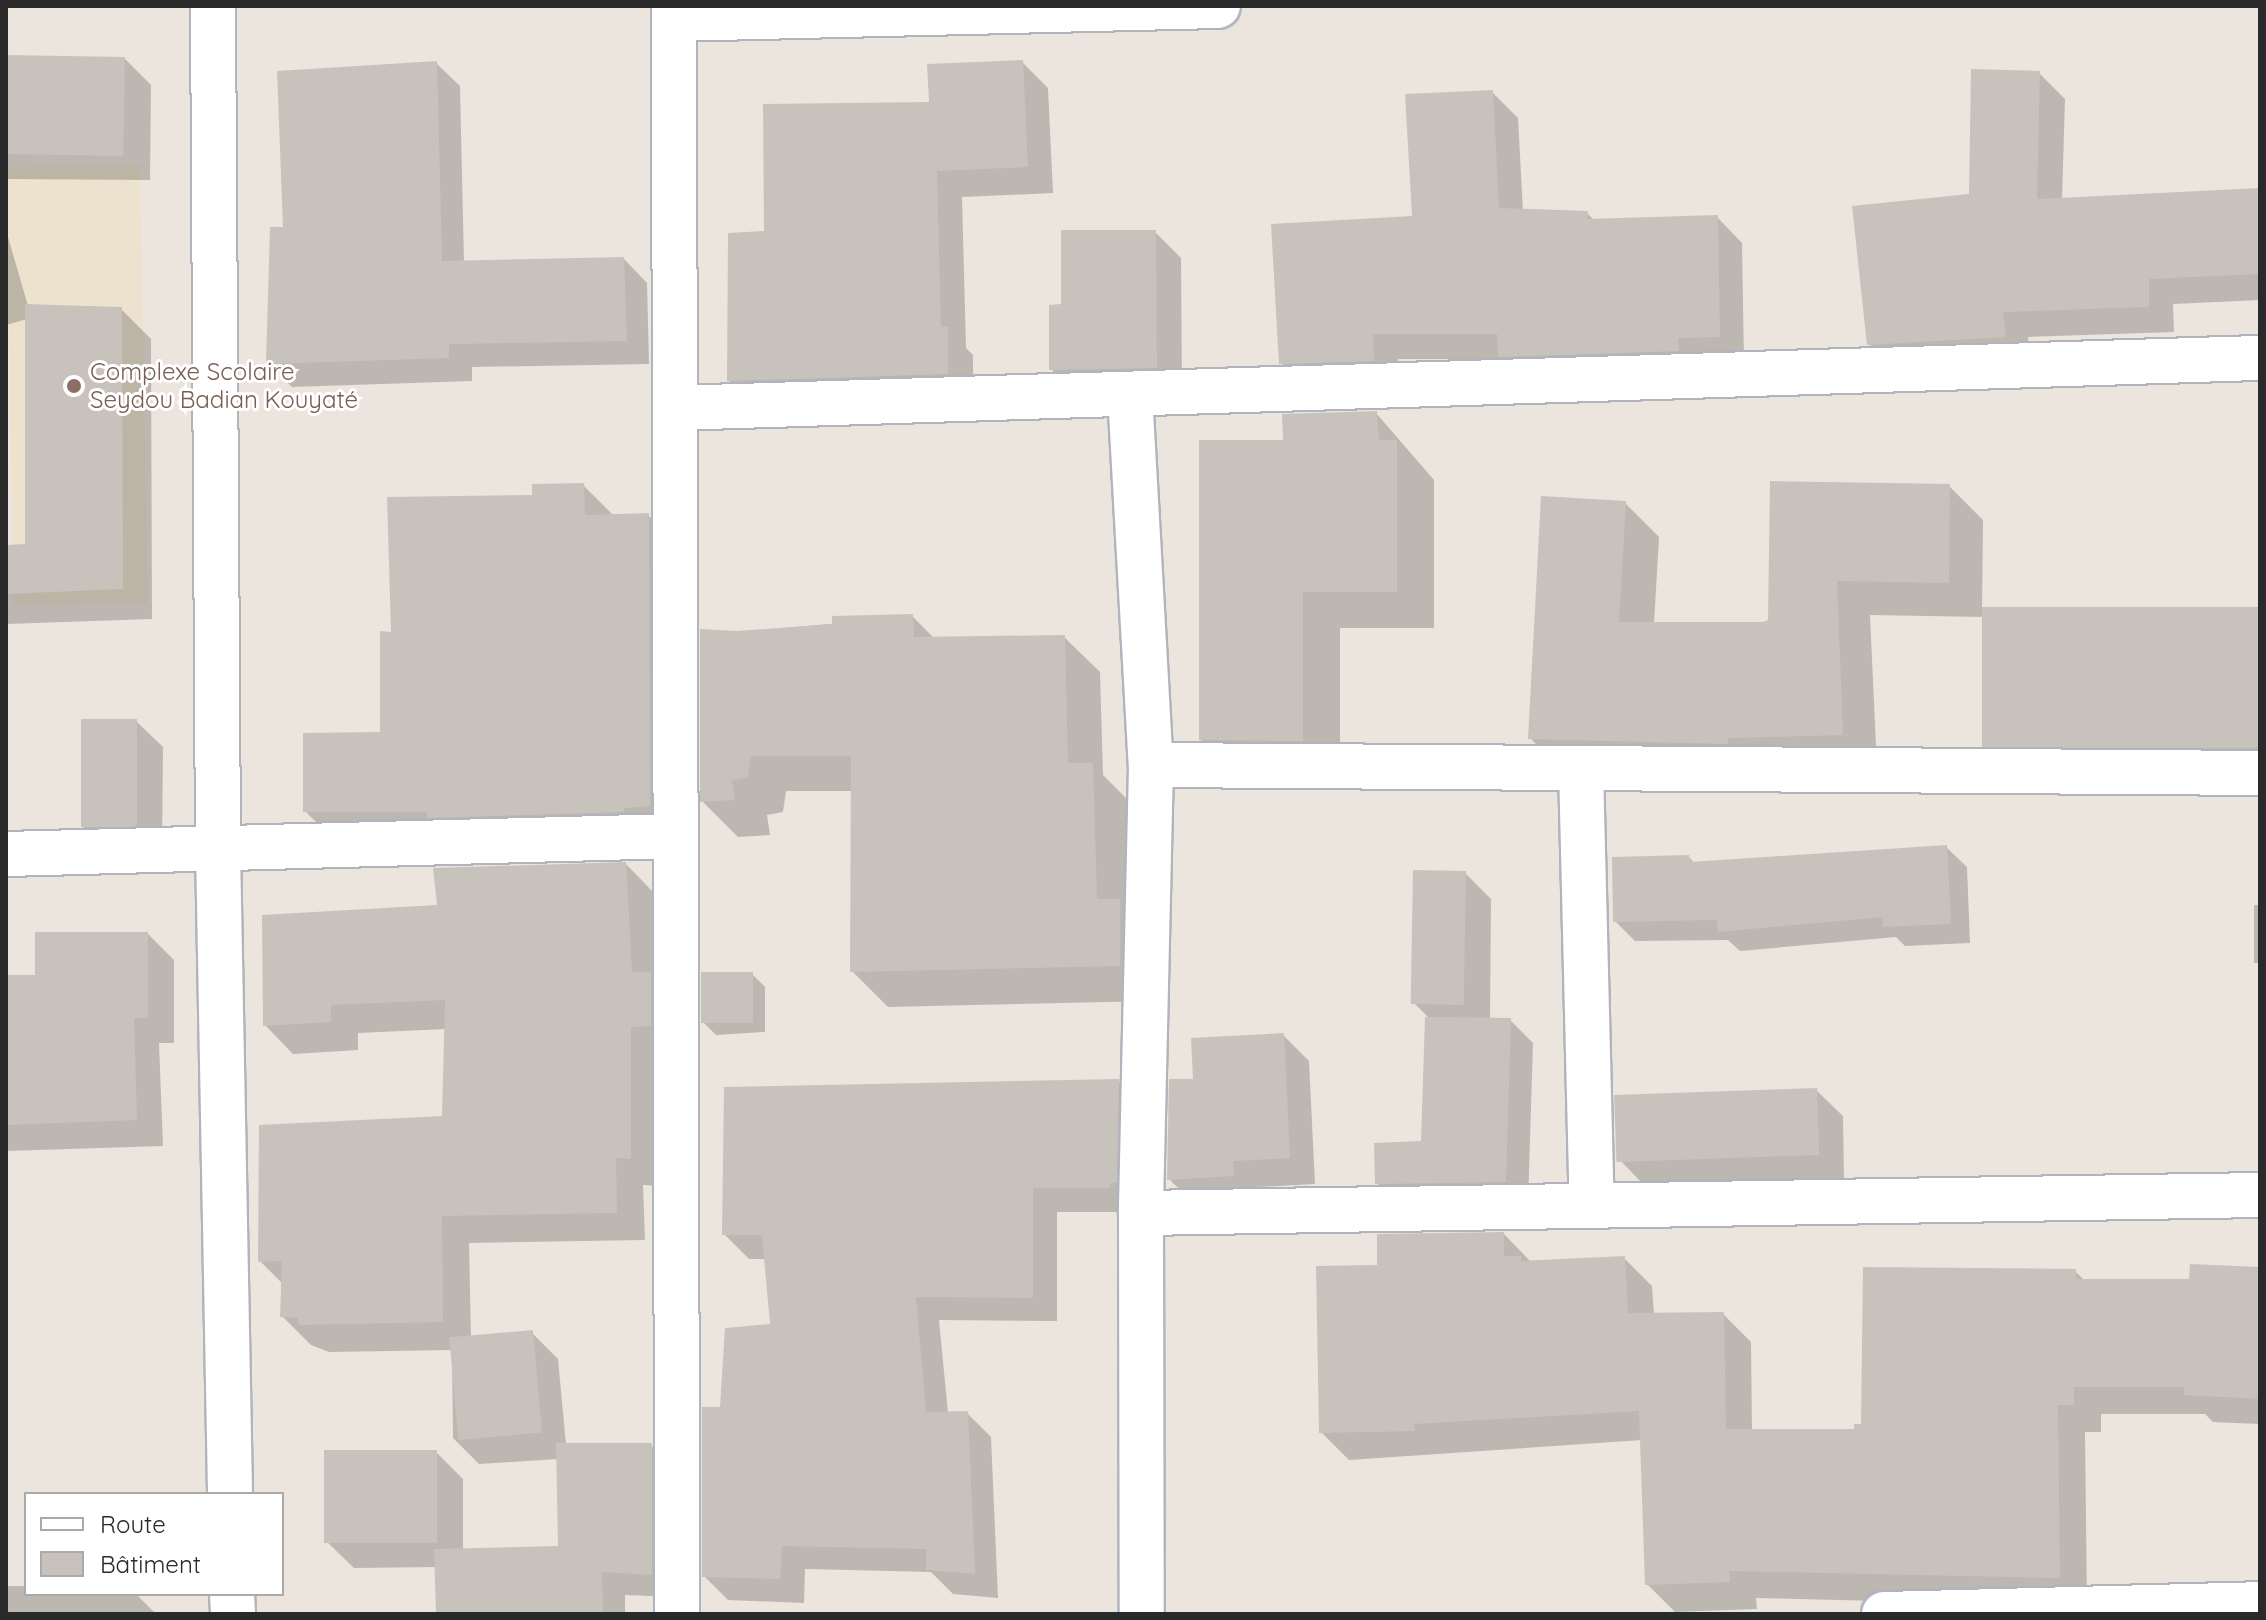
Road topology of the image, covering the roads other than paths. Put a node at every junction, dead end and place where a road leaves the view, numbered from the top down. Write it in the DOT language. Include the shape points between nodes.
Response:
graph roads {
  1 [pos="213,6"];
  2 [pos="1218,6"];
  3 [pos="674,12"];
  4 [pos="2260,358"];
  5 [pos="1130,394"];
  6 [pos="675,408"];
  7 [pos="1151,765"];
  8 [pos="1581,768"];
  9 [pos="2260,773"];
  10 [pos="676,836"];
  11 [pos="218,849"];
  12 [pos="6,854"];
  13 [pos="2260,1195"];
  14 [pos="1592,1205"];
  15 [pos="1141,1213"];
  16 [pos="230,1492"];
  17 [pos="2260,1604"];
  18 [pos="677,1614"];
  19 [pos="1142,1614"];
  20 [pos="1884,1614"];
  1 -- 11 [label="street"];
  2 -- 3 [label="street"];
  3 -- 6 [label="street"];
  4 -- 5 [label="street"];
  5 -- 6 [label="street"];
  5 -- 7 [label="street"];
  6 -- 10 [label="street"];
  7 -- 8 [label="street"];
  7 -- 15 [label="street"];
  8 -- 9 [label="street"];
  8 -- 14 [label="street"];
  10 -- 11 [label="street"];
  10 -- 18 [label="street"];
  11 -- 12 [label="street"];
  11 -- 16 [label="street"];
  13 -- 14 [label="street"];
  14 -- 15 [label="street"];
  15 -- 19 [label="street"];
  17 -- 20 [label="street"];
}
